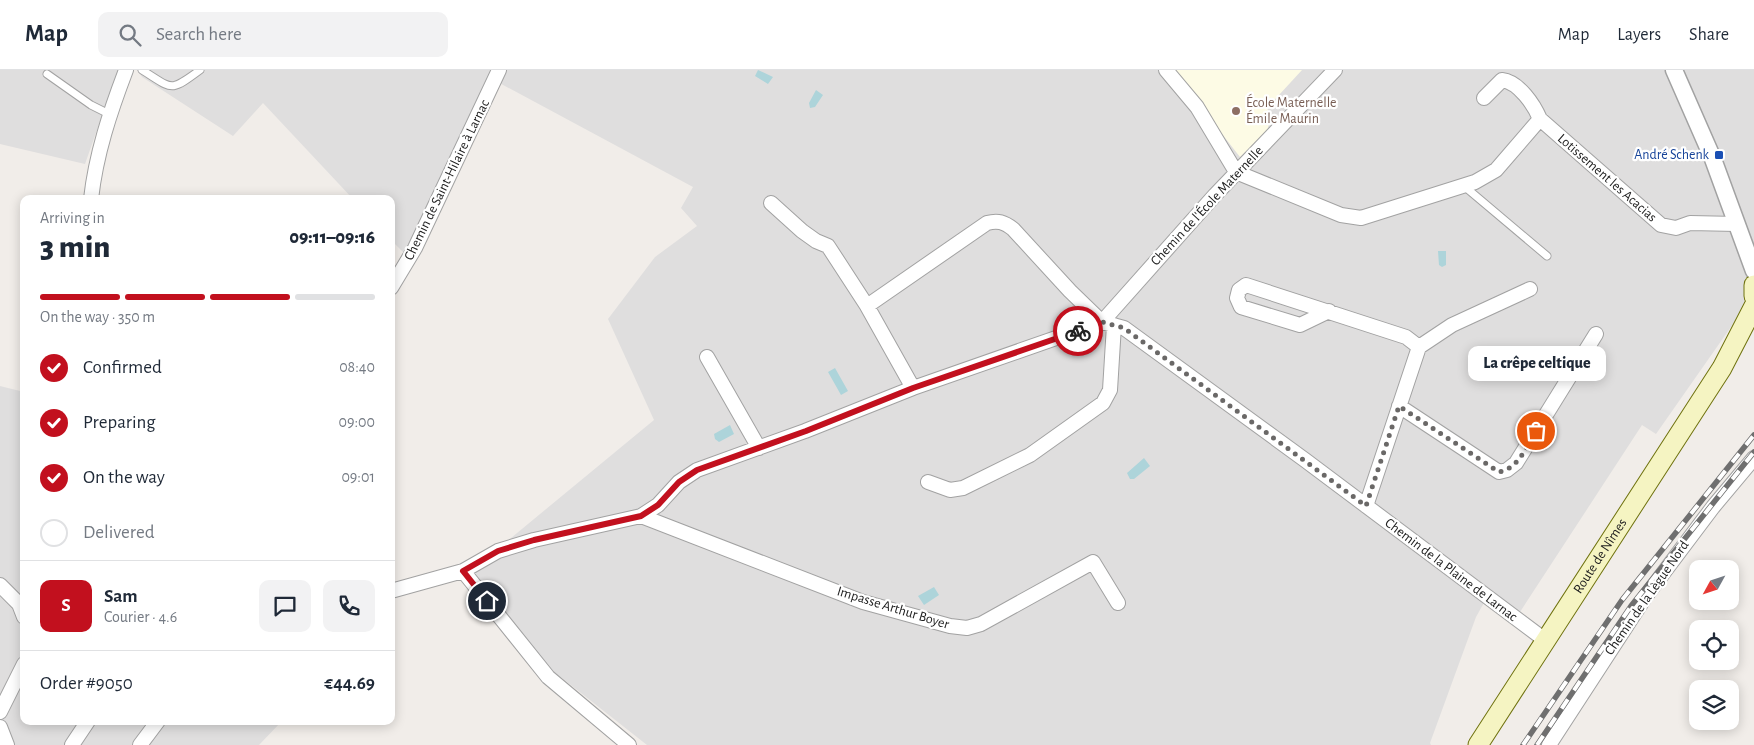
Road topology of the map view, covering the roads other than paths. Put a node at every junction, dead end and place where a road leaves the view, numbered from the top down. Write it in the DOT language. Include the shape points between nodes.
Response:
graph roads {
  1 [pos="126,70"];
  2 [pos="142,70"];
  3 [pos="200,70"];
  4 [pos="499,70"];
  5 [pos="1166,70"];
  6 [pos="1335,70"];
  7 [pos="1674,70"];
  8 [pos="47,74"];
  9 [pos="1484,98"];
  10 [pos="109,114"];
  11 [pos="1540,119"];
  12 [pos="1236,172"];
  13 [pos="1469,184"];
  14 [pos="91,195"];
  15 [pos="771,203"];
  16 [pos="1738,224"];
  17 [pos="1754,244"];
  18 [pos="1547,256"];
  19 [pos="1754,270"];
  20 [pos="395,281"];
  21 [pos="1754,286"];
  22 [pos="1530,288"];
  23 [pos="1754,296"];
  24 [pos="867,306"];
  25 [pos="1754,306"];
  26 [pos="1329,311"];
  27 [pos="1108,324"];
  28 [pos="1596,334"];
  29 [pos="1754,334"];
  30 [pos="1419,347"];
  31 [pos="707,357"];
  32 [pos="1722,368"];
  33 [pos="913,388"];
  34 [pos="1399,406"];
  35 [pos="759,448"];
  36 [pos="1754,458"];
  37 [pos="928,482"];
  38 [pos="1366,506"];
  39 [pos="641,516"];
  40 [pos="463,571"];
  41 [pos="0,585"];
  42 [pos="395,591"];
  43 [pos="1118,603"];
  44 [pos="20,607"];
  45 [pos="1545,640"];
  46 [pos="20,672"];
  47 [pos="0,712"];
  48 [pos="85,725"];
  49 [pos="155,725"];
  50 [pos="0,727"];
  51 [pos="7,745"];
  52 [pos="72,745"];
  53 [pos="140,745"];
  54 [pos="629,745"];
  55 [pos="1478,745"];
  56 [pos="1549,745"];
  1 -- 10 [label="street"];
  2 -- 3 [label="lane" via="171,88"];
  4 -- 20 [label="street, Chemin de Saint-Hilaire à Larnac" via="415,248"];
  5 -- 12 [label="street" via="1197,107"];
  6 -- 12 [label="street, Chemin de l'École Maternelle"];
  7 -- 16 [label="street"];
  8 -- 10 [label="lane"];
  9 -- 11 [label="street, Lotissement les Acacias" via="1498,83 1506,81 1534,105"];
  10 -- 14 [label="street"];
  11 -- 13 [label="street" via="1496,170"];
  11 -- 16 [label="street, Lotissement les Acacias" via="1661,225 1676,228 1690,223"];
  12 -- 13 [label="street" via="1354,218"];
  12 -- 27 [label="street, Chemin de l'École Maternelle"];
  13 -- 18 [label="lane"];
  15 -- 24 [label="street" via="802,231 828,246"];
  16 -- 17 [label="street"];
  16 -- 19 [label="street"];
  21 -- 23 [label="main road"];
  22 -- 30 [label="street" via="1452,325"];
  24 -- 27 [label="street, Chemin de la Plaine de Larnac" via="995,220 1005,222 1013,229 1070,291"];
  24 -- 33 [label="street"];
  25 -- 32 [label="main road, Route de Nîmes"];
  26 -- 26 [label="street" via="1246,285 1239,290 1237,298 1241,307 1300,325"];
  26 -- 30 [label="street" via="1406,337"];
  27 -- 33 [label="street"];
  27 -- 37 [label="street" via="1110,390 1103,403 1030,455 963,488 950,490"];
  27 -- 38 [label="street, Chemin de la Plaine de Larnac" via="1124,328"];
  28 -- 34 [label="street" via="1516,463 1507,470 1499,472"];
  29 -- 32 [label="main road, Route de Nîmes"];
  30 -- 34 [label="street"];
  31 -- 35 [label="street"];
  32 -- 45 [label="main road, Route de Nîmes"];
  33 -- 35 [label="street"];
  34 -- 38 [label="street"];
  35 -- 39 [label="street" via="697,470"];
  36 -- 56 [label="street, Chemin de la Lègue Nord" via="1646,596"];
  38 -- 45 [label="street, Chemin de la Plaine de Larnac"];
  39 -- 40 [label="street" via="507,548"];
  39 -- 43 [label="street, Impasse Arthur Boyer" via="863,602 950,626 968,628 981,624 1093,562"];
  40 -- 42 [label="street"];
  40 -- 54 [label="street" via="548,677"];
  41 -- 44 [label="street"];
  45 -- 55 [label="main road, Route de Nîmes"];
  46 -- 47 [label="street"];
  48 -- 52 [label="street"];
  49 -- 53 [label="street"];
  50 -- 51 [label="street"];
}
